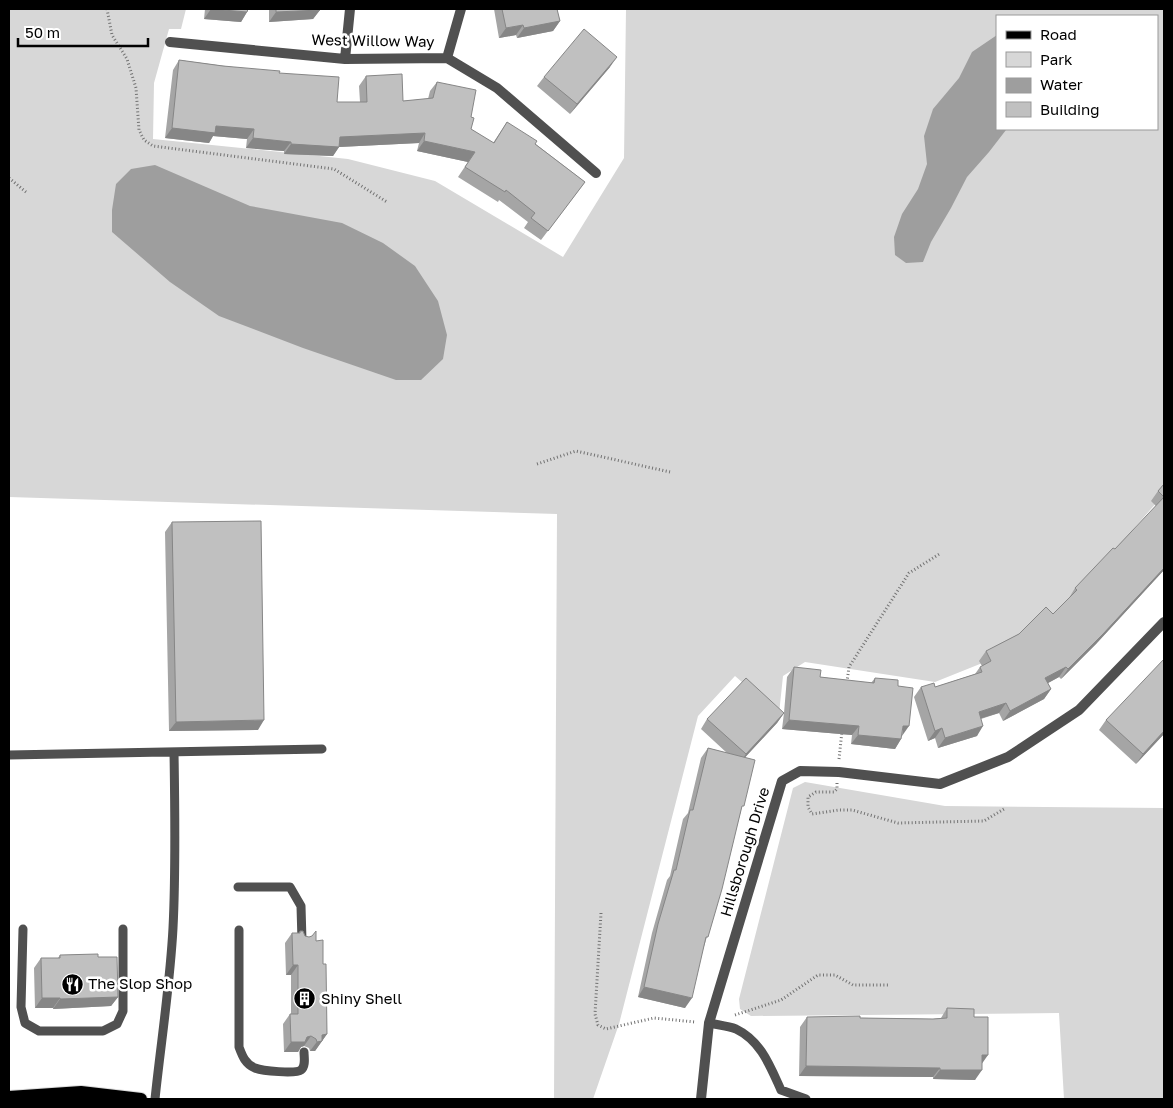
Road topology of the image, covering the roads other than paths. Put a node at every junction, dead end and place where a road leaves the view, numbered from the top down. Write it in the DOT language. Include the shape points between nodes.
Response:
graph roads {
  1 [pos="350,9"];
  2 [pos="461,9"];
  3 [pos="170,42"];
  4 [pos="446,58"];
  5 [pos="345,59"];
  6 [pos="596,172"];
  7 [pos="1164,622"];
  8 [pos="322,750"];
  9 [pos="174,752"];
  10 [pos="9,755"];
  11 [pos="238,887"];
  12 [pos="23,929"];
  13 [pos="123,929"];
  14 [pos="239,930"];
  15 [pos="302,941"];
  16 [pos="709,1024"];
  17 [pos="304,1052"];
  18 [pos="10,1098"];
  19 [pos="23,1099"];
  20 [pos="141,1099"];
  21 [pos="155,1099"];
  22 [pos="701,1099"];
  23 [pos="806,1099"];
  1 -- 5 [label="street"];
  2 -- 4 [label="street"];
  3 -- 5 [label="street, West Willow Way"];
  4 -- 5 [label="street, West Willow Way"];
  4 -- 6 [label="street, West Willow Way" via="497,88"];
  7 -- 16 [label="street, Hillsborough Drive" via="1078,710 1008,757 940,784 839,772 800,771 782,781"];
  8 -- 9 [label="lane"];
  9 -- 10 [label="lane"];
  9 -- 21 [label="lane" via="173,929"];
  11 -- 15 [label="lane" via="290,887 301,906"];
  12 -- 13 [label="lane" via="21,1007 25,1024 39,1031 103,1031 117,1024 123,1011"];
  14 -- 17 [label="lane" via="239,1047 243,1058 254,1068 293,1073 304,1065"];
  16 -- 22 [label="street, Hillsborough Drive"];
  16 -- 23 [label="lane" via="734,1028 750,1037 765,1055 781,1090"];
  18 -- 19 [label="lane"];
  18 -- 20 [label="main road" via="81,1092"];
}
